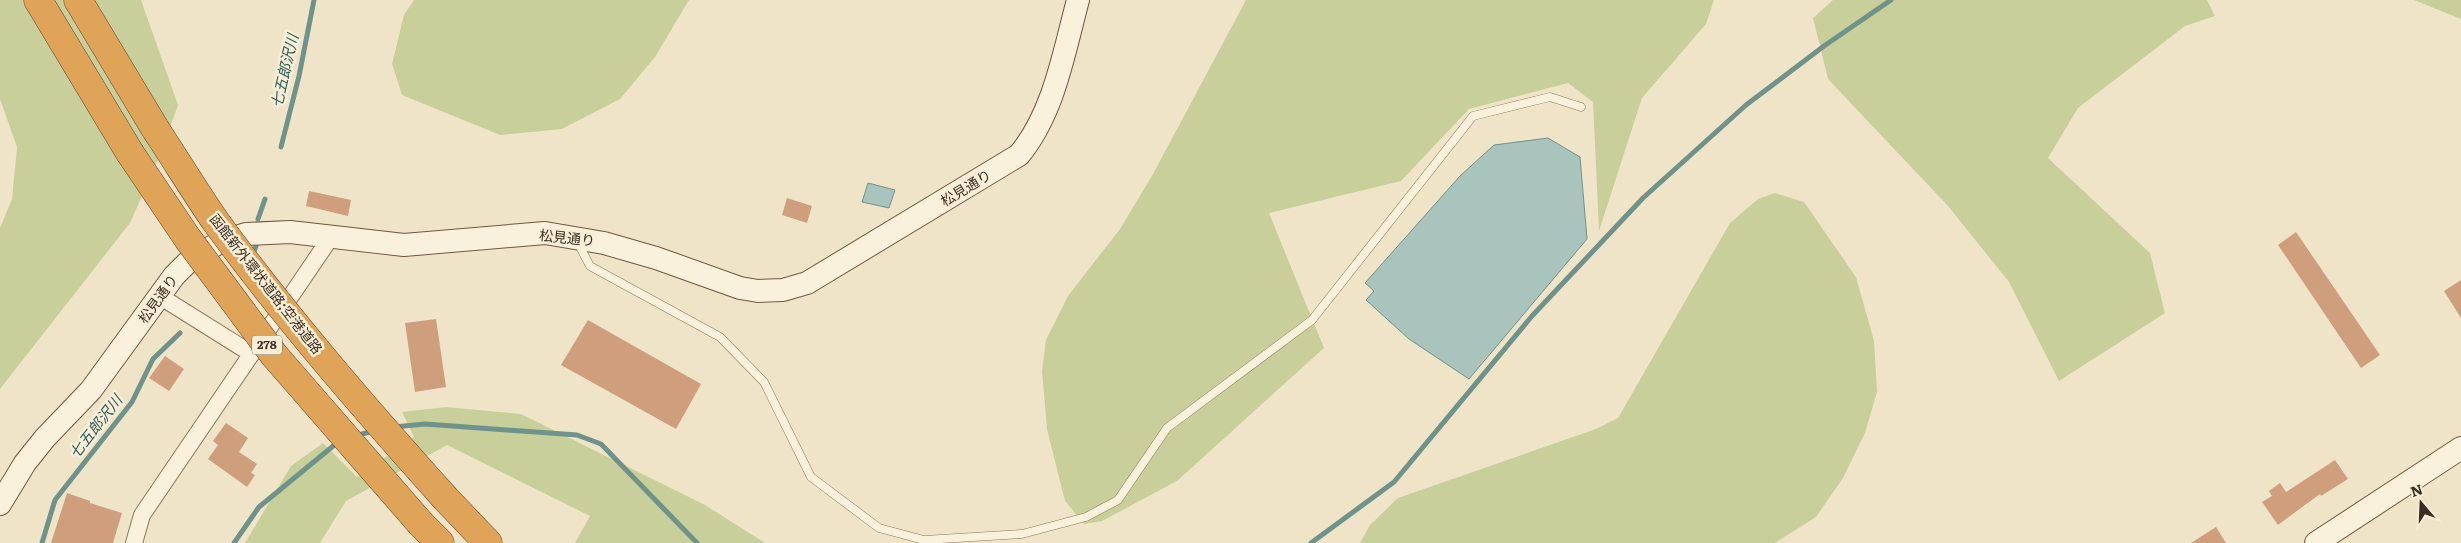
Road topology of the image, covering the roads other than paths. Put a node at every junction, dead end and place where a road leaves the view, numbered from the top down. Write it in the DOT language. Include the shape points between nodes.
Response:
graph roads {
  1 [pos="38,0"];
  2 [pos="78,0"];
  3 [pos="1078,0"];
  4 [pos="1581,107"];
  5 [pos="331,237"];
  6 [pos="575,237"];
  7 [pos="161,297"];
  8 [pos="252,354"];
  9 [pos="2461,448"];
  10 [pos="0,504"];
  11 [pos="430,534"];
  12 [pos="134,543"];
  13 [pos="488,543"];
  14 [pos="2316,543"];
  1 -- 11 [label="highway, 278, bridge" via="130,153 188,239 274,355"];
  2 -- 13 [label="highway, 函館新外環状道路;空港道路 / 278, bridge" via="215,221 357,400"];
  3 -- 6 [label="street, 松見通り" via="1046,112 1033,138 1019,155 807,283 783,290 740,288 656,258"];
  4 -- 6 [label="lane" via="1550,97 1473,116 1312,320 1167,428 1118,500 1086,518 1022,534 924,540 879,528 811,477 764,382 720,337 590,266"];
  5 -- 6 [label="street, 松見通り" via="404,245 545,233"];
  5 -- 7 [label="street, 松見通り" via="290,232 246,234 221,242 186,263"];
  5 -- 8 [label="street"];
  7 -- 8 [label="street"];
  7 -- 10 [label="street, 松見通り" via="91,390 25,463"];
  8 -- 12 [label="street" via="142,516"];
  9 -- 14 [label="street"];
}
